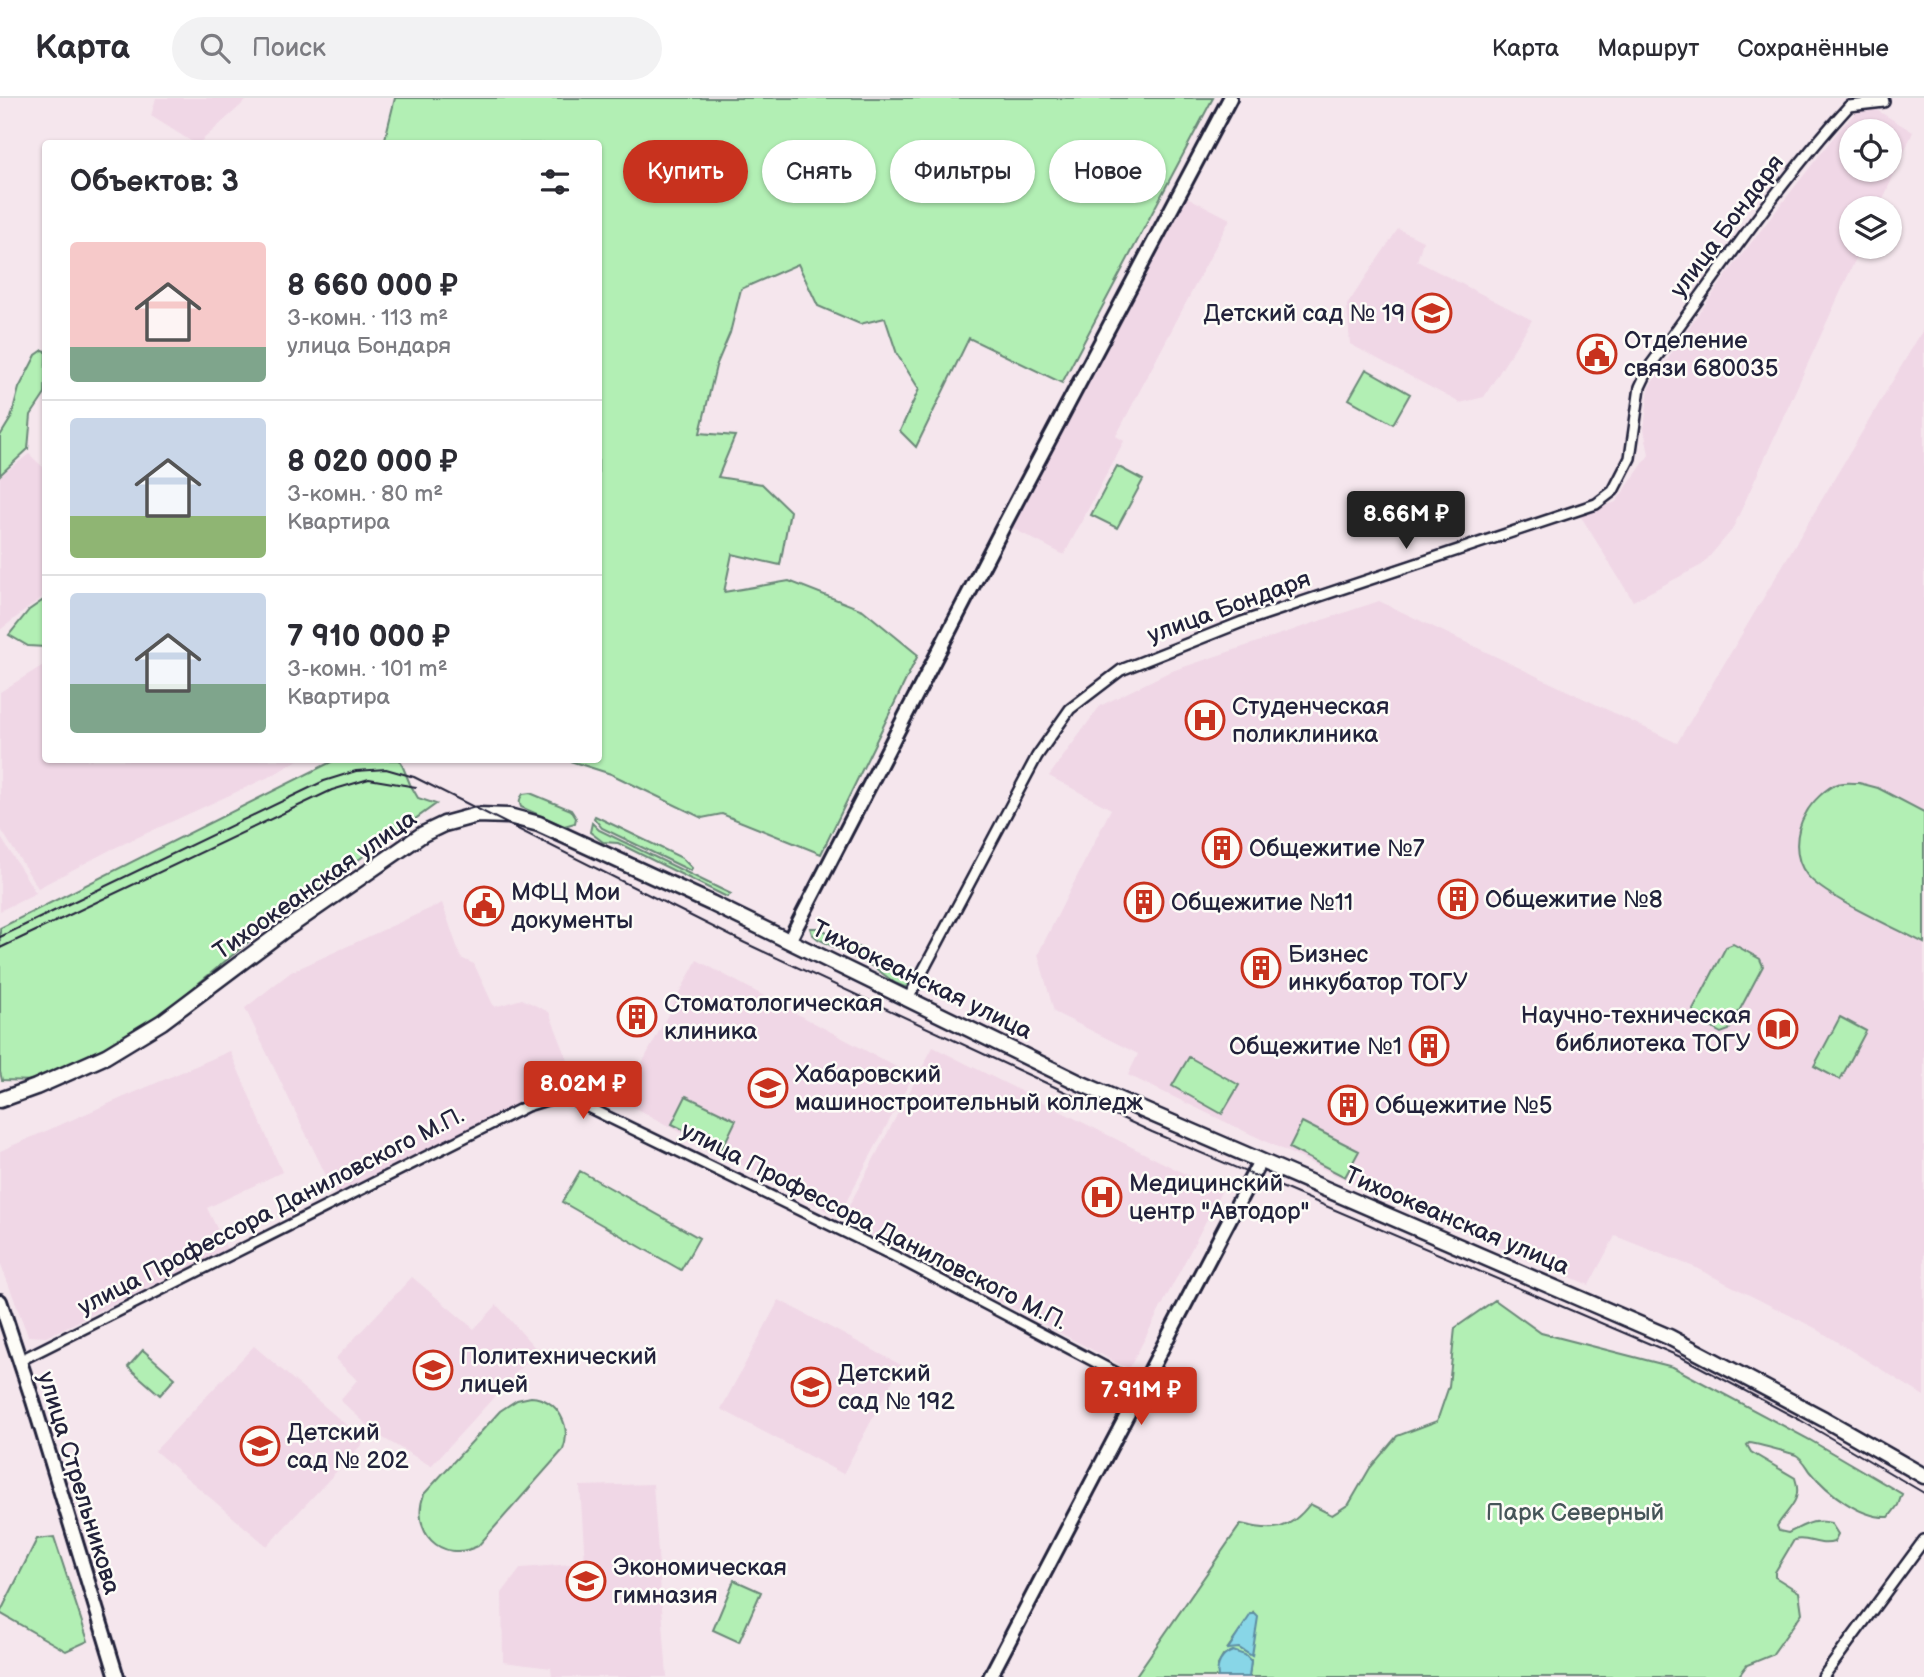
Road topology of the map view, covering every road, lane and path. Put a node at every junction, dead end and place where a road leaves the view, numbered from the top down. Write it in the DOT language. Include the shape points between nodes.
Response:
graph roads {
  1 [pos="1230,98"];
  2 [pos="1883,100"];
  3 [pos="1851,102"];
  4 [pos="789,941"];
  5 [pos="908,999"];
  6 [pos="0,1100"];
  7 [pos="1260,1161"];
  8 [pos="0,1301"];
  9 [pos="19,1361"];
  10 [pos="1143,1387"];
  11 [pos="1924,1476"];
  12 [pos="1924,1540"];
  13 [pos="117,1677"];
  14 [pos="990,1677"];
  15 [pos="1823,1677"];
  1 -- 4 [label="main road"];
  2 -- 3 [label="street, улица Бондаря"];
  3 -- 5 [label="street, улица Бондаря" via="1789,176 1650,366 1640,387 1630,458 1613,491 1596,504 1559,518 1242,622 1121,670 1070,709 1037,756"];
  4 -- 5 [label="main road, Тихоокеанская улица"];
  4 -- 6 [label="main road, Тихоокеанская улица" via="539,824 509,816 477,815 444,824 399,848 162,1022 106,1056"];
  5 -- 7 [label="main road, Тихоокеанская улица" via="1080,1083"];
  7 -- 10 [label="main road"];
  7 -- 11 [label="main road, Тихоокеанская улица" via="1669,1337"];
  8 -- 9 [label="main road, улица Стрельникова"];
  9 -- 10 [label="street, улица Профессора Даниловского М.П." via="527,1106 564,1095 894,1256"];
  9 -- 13 [label="main road, улица Стрельникова"];
  10 -- 14 [label="main road"];
  12 -- 15 [label="street"];
}
